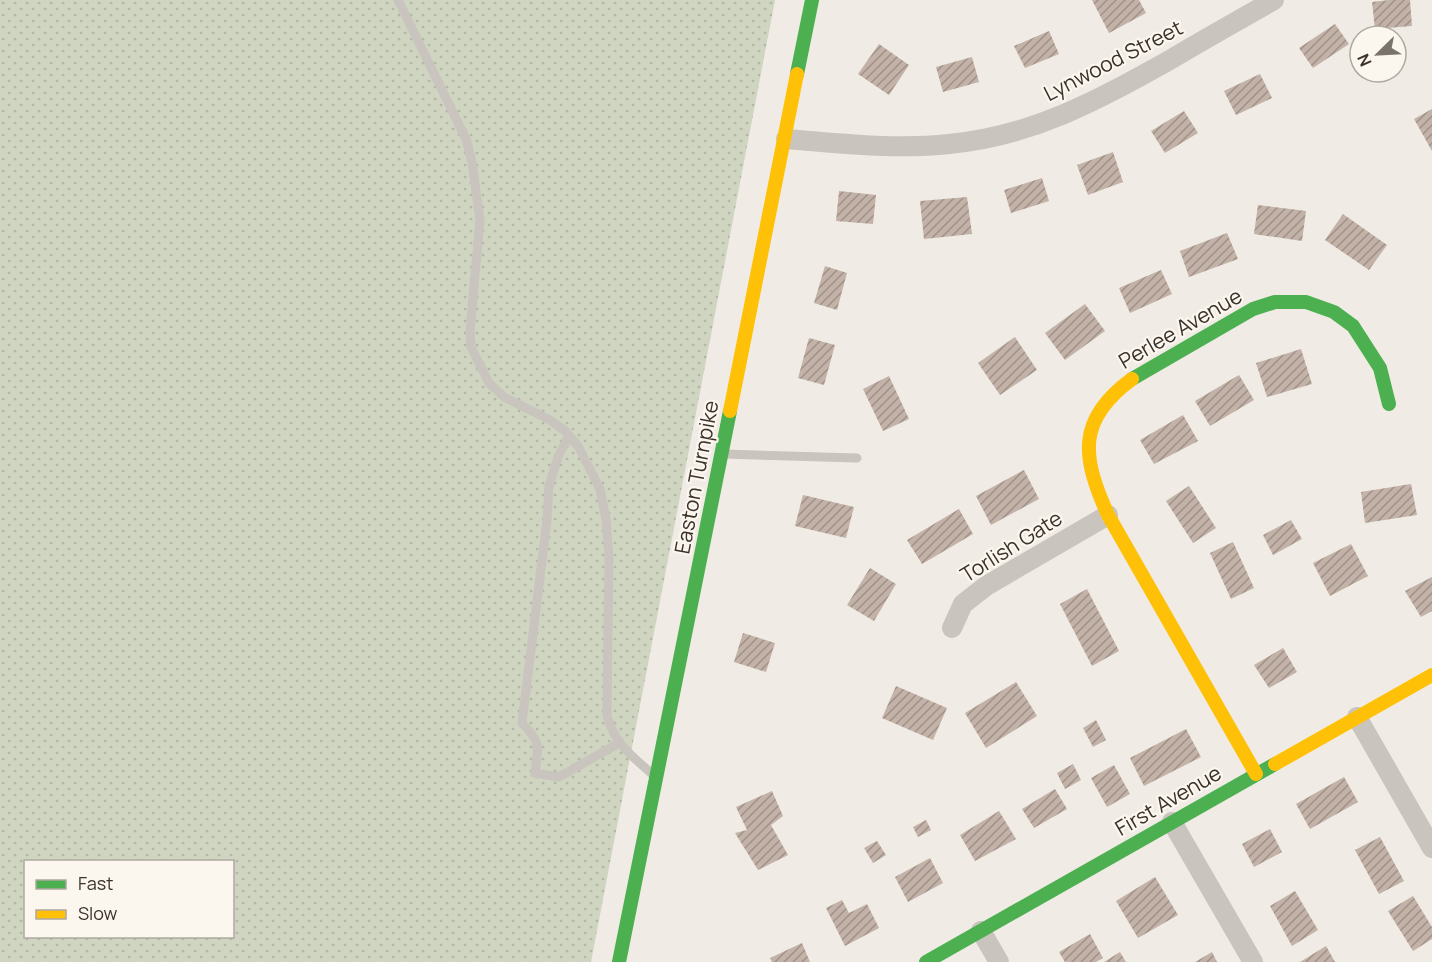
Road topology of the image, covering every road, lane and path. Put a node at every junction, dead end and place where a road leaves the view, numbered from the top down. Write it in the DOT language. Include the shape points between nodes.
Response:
graph roads {
  1 [pos="398,0"];
  2 [pos="812,0"];
  3 [pos="1274,0"];
  4 [pos="786,139"];
  5 [pos="1389,404"];
  6 [pos="569,435"];
  7 [pos="722,454"];
  8 [pos="857,458"];
  9 [pos="1108,515"];
  10 [pos="952,628"];
  11 [pos="1432,675"];
  12 [pos="1357,717"];
  13 [pos="619,742"];
  14 [pos="1256,774"];
  15 [pos="657,778"];
  16 [pos="1172,822"];
  17 [pos="1432,848"];
  18 [pos="981,931"];
  19 [pos="619,962"];
  20 [pos="926,962"];
  21 [pos="999,962"];
  22 [pos="1253,962"];
  1 -- 6 [label="lane" via="466,139 472,162 480,220 471,347 489,383 504,397 550,420"];
  2 -- 4 [label="street, Easton Turnpike"];
  3 -- 4 [label="street, Lynwood Street" via="1105,96 1053,120 997,136 897,147"];
  4 -- 7 [label="street, Easton Turnpike"];
  5 -- 9 [label="street, Perlee Avenue" via="1385,380 1371,352 1351,324 1331,309 1304,300 1274,302 1248,312 1118,388 1100,409 1089,434 1089,459 1094,484"];
  6 -- 13 [label="lane" via="600,489 606,519 607,716"];
  6 -- 13 [label="lane" via="549,486 522,723 538,744 535,773 559,777"];
  7 -- 8 [label="lane"];
  7 -- 15 [label="street, Easton Turnpike"];
  9 -- 10 [label="street, Torlish Gate" via="986,586 963,604"];
  9 -- 14 [label="street, Perlee Avenue"];
  11 -- 12 [label="street, First Avenue"];
  12 -- 14 [label="street, First Avenue"];
  12 -- 17 [label="street"];
  13 -- 15 [label="lane"];
  14 -- 16 [label="street, First Avenue"];
  15 -- 19 [label="street, Easton Turnpike"];
  16 -- 18 [label="street, First Avenue"];
  16 -- 22 [label="street"];
  18 -- 20 [label="street, First Avenue"];
  18 -- 21 [label="street"];
}
